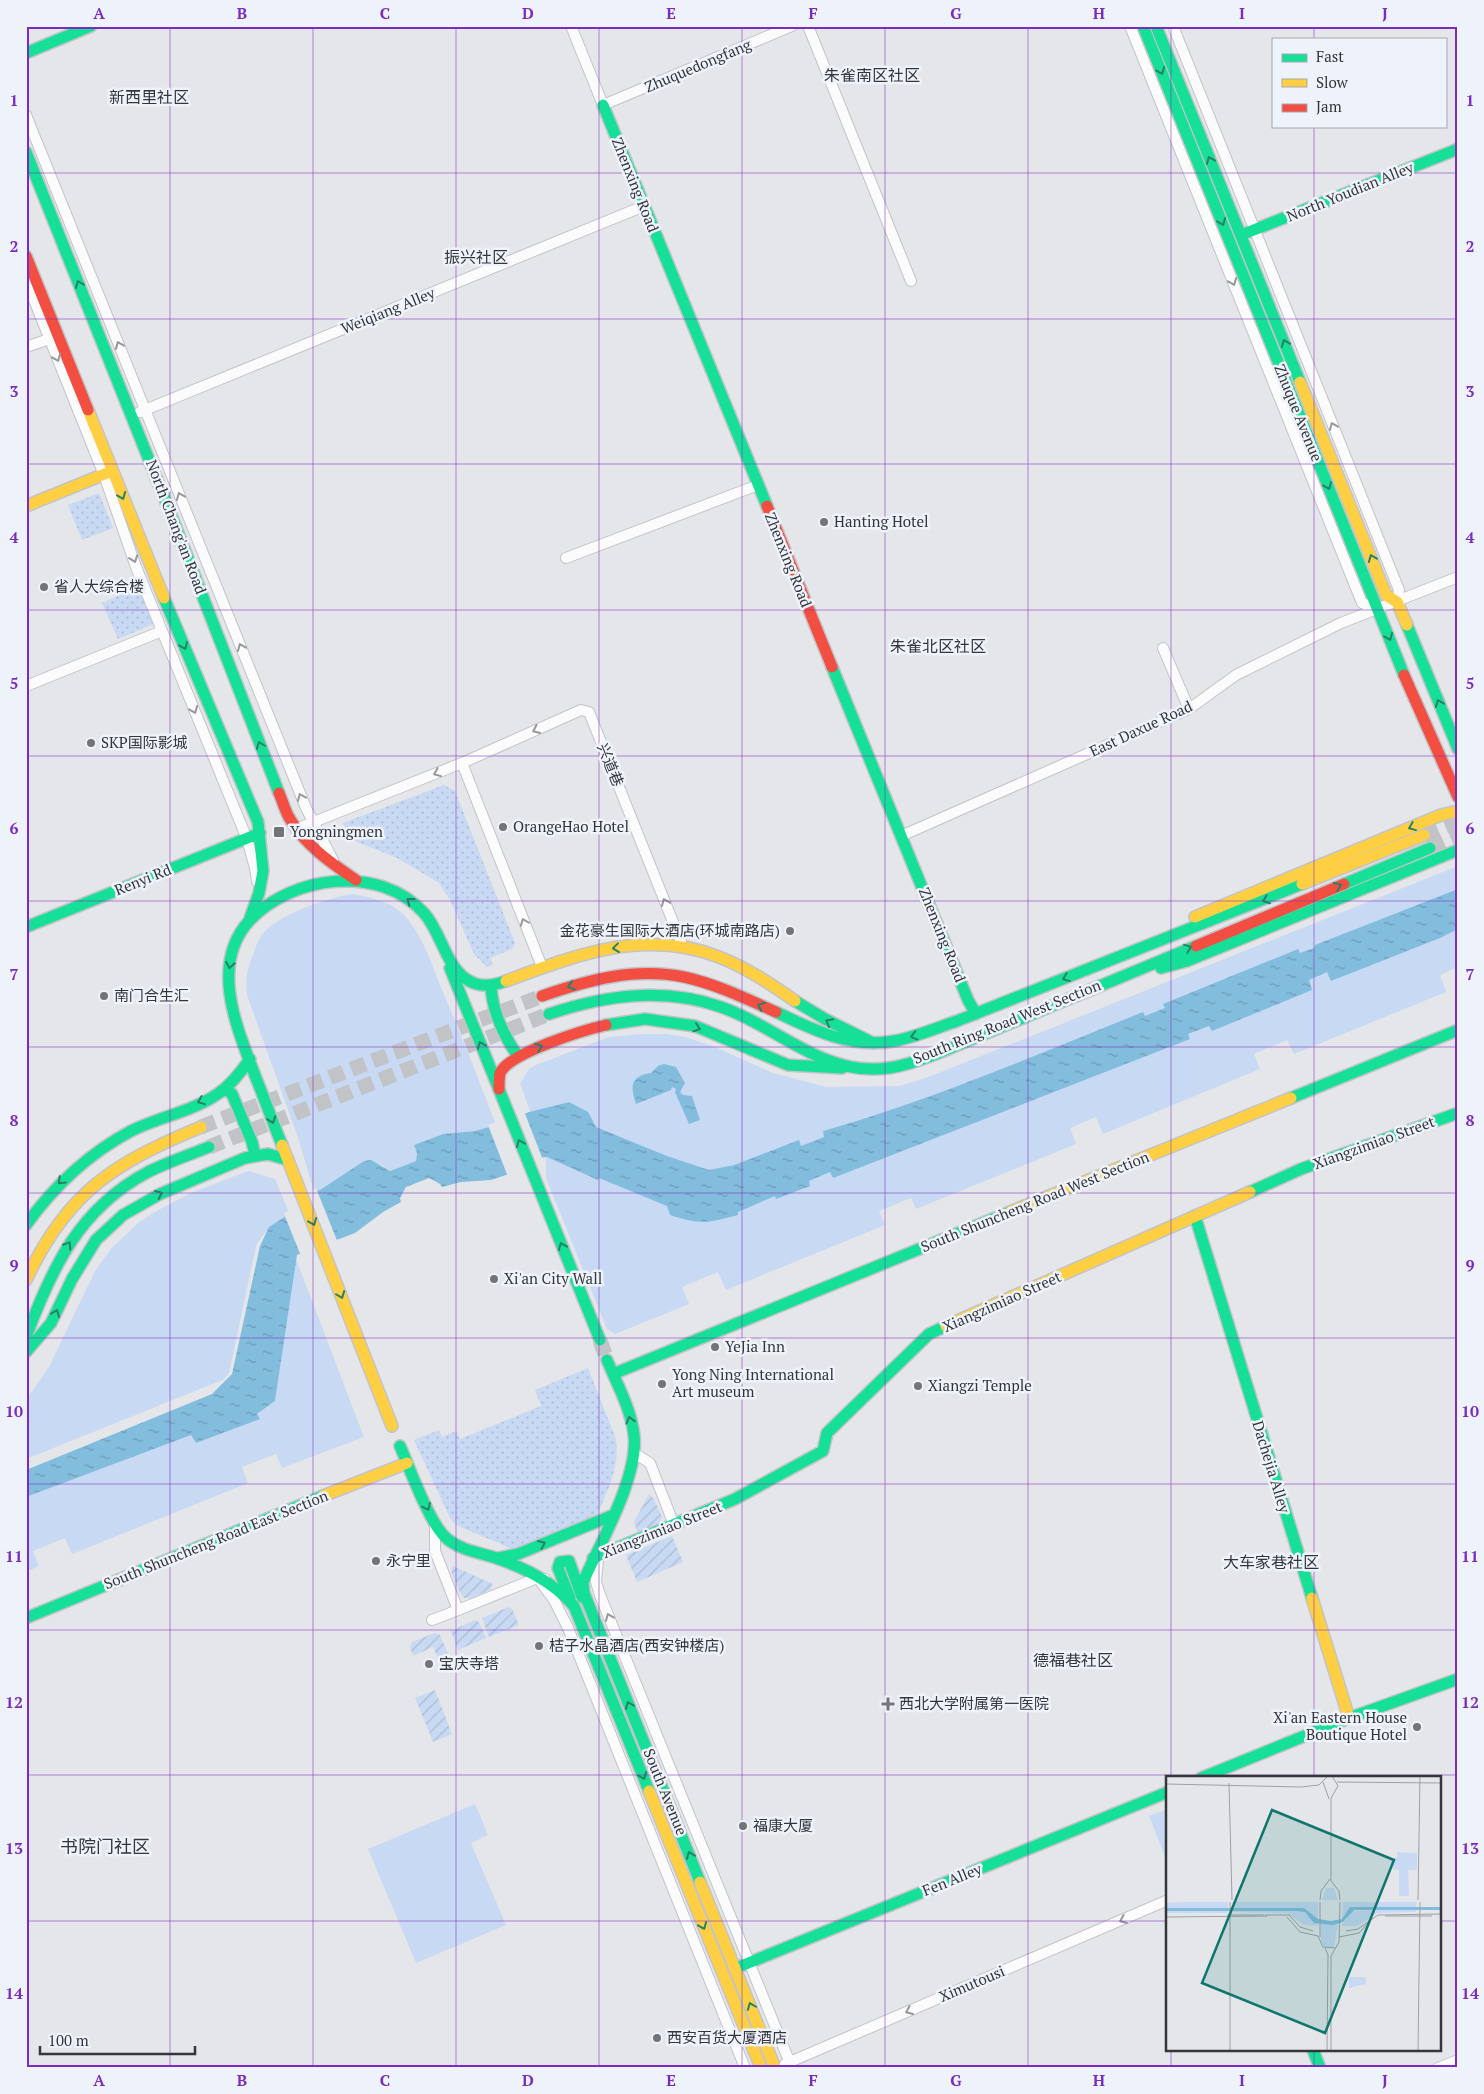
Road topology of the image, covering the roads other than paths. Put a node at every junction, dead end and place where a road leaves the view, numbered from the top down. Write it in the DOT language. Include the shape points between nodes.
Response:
graph roads {
  1 [pos="91,26"];
  2 [pos="571,26"];
  3 [pos="792,26"];
  4 [pos="808,26"];
  5 [pos="1130,26"];
  6 [pos="1143,26"];
  7 [pos="1156,26"];
  8 [pos="1173,26"];
  9 [pos="26,52"];
  10 [pos="603,105"];
  11 [pos="26,115"];
  12 [pos="1458,149"];
  13 [pos="26,152"];
  14 [pos="644,206"];
  15 [pos="1255,230"];
  16 [pos="1241,235"];
  17 [pos="26,256"];
  18 [pos="26,280"];
  19 [pos="911,281"];
  20 [pos="54,338"];
  21 [pos="26,347"];
  22 [pos="145,410"];
  23 [pos="132,415"];
  24 [pos="108,473"];
  25 [pos="758,485"];
  26 [pos="26,506"];
  27 [pos="566,558"];
  28 [pos="1458,577"];
  29 [pos="1397,602"];
  30 [pos="1378,608"];
  31 [pos="162,631"];
  32 [pos="1163,648"];
  33 [pos="26,686"];
  34 [pos="1189,709"];
  35 [pos="1458,748"];
  36 [pos="462,763"];
  37 [pos="1458,797"];
  38 [pos="1458,811"];
  39 [pos="313,822"];
  40 [pos="296,828"];
  41 [pos="260,833"];
  42 [pos="1424,835"];
  43 [pos="901,836"];
  44 [pos="247,838"];
  45 [pos="1430,848"];
  46 [pos="1458,850"];
  47 [pos="341,870"];
  48 [pos="356,880"];
  49 [pos="255,906"];
  50 [pos="249,920"];
  51 [pos="26,927"];
  52 [pos="439,939"];
  53 [pos="683,947"];
  54 [pos="542,968"];
  55 [pos="1092,968"];
  56 [pos="1122,975"];
  57 [pos="491,986"];
  58 [pos="542,996"];
  59 [pos="548,1014"];
  60 [pos="976,1014"];
  61 [pos="1458,1030"];
  62 [pos="873,1044"];
  63 [pos="518,1056"];
  64 [pos="250,1059"];
  65 [pos="865,1069"];
  66 [pos="226,1089"];
  67 [pos="499,1091"];
  68 [pos="1458,1113"];
  69 [pos="201,1127"];
  70 [pos="209,1147"];
  71 [pos="254,1156"];
  72 [pos="288,1160"];
  73 [pos="30,1216"];
  74 [pos="1195,1216"];
  75 [pos="26,1225"];
  76 [pos="26,1280"];
  77 [pos="26,1337"];
  78 [pos="600,1340"];
  79 [pos="26,1352"];
  80 [pos="607,1360"];
  81 [pos="613,1374"];
  82 [pos="392,1426"];
  83 [pos="400,1446"];
  84 [pos="634,1453"];
  85 [pos="407,1463"];
  86 [pos="611,1516"];
  87 [pos="435,1524"];
  88 [pos="674,1525"];
  89 [pos="596,1557"];
  90 [pos="496,1558"];
  91 [pos="541,1579"];
  92 [pos="574,1606"];
  93 [pos="590,1608"];
  94 [pos="458,1610"];
  95 [pos="26,1618"];
  96 [pos="432,1620"];
  97 [pos="1458,1678"];
  98 [pos="1349,1718"];
  99 [pos="1215,1775"];
  100 [pos="1166,1793"];
  101 [pos="1166,1901"];
  102 [pos="749,1963"];
  103 [pos="736,1968"];
  104 [pos="1314,2052"];
  105 [pos="1458,2060"];
  106 [pos="790,2065"];
  107 [pos="745,2068"];
  108 [pos="761,2068"];
  109 [pos="775,2068"];
  110 [pos="1320,2068"];
  111 [pos="1438,2068"];
  1 -- 9 [label="main road"];
  2 -- 10 [label="street"];
  3 -- 10 [label="street, Zhuquedongfang"];
  4 -- 19 [label="street"];
  5 -- 30 [label="street, one-way" via="1362,603"];
  6 -- 30 [label="main road, Zhuque Avenue, one-way"];
  16 -- 7 [label="main road, Zhuque Avenue, one-way"];
  8 -- 15 [label="street"];
  10 -- 14 [label="main road, Zhenxing Road"];
  22 -- 11 [label="street, one-way"];
  12 -- 15 [label="main road, North Youdian Alley"];
  23 -- 13 [label="main road, North Chang'an Road, one-way"];
  14 -- 22 [label="street, Weiqiang Alley"];
  14 -- 25 [label="main road, Zhenxing Road"];
  15 -- 16 [label="main road, North Youdian Alley"];
  29 -- 15 [label="street, one-way" via="1399,590"];
  29 -- 16 [label="main road, Zhuque Avenue, one-way" via="1386,595"];
  17 -- 20 [label="main road"];
  18 -- 20 [label="street"];
  20 -- 21 [label="street"];
  20 -- 24 [label="main road, one-way"];
  22 -- 23 [label="street, Weiqiang Alley"];
  39 -- 22 [label="street, one-way"];
  40 -- 23 [label="main road, North Chang'an Road, one-way" via="289,818"];
  24 -- 26 [label="main road"];
  24 -- 31 [label="street, one-way" via="136,567"];
  24 -- 41 [label="main road, one-way"];
  25 -- 27 [label="street"];
  25 -- 43 [label="main road, Zhenxing Road"];
  28 -- 29 [label="street, East Daxue Road"];
  29 -- 30 [label="street, East Daxue Road"];
  35 -- 29 [label="main road, Zhuque Avenue, one-way"];
  30 -- 34 [label="street, East Daxue Road" via="1236,675"];
  30 -- 37 [label="main road, Zhuque Avenue, one-way"];
  31 -- 33 [label="street"];
  31 -- 44 [label="street, one-way"];
  32 -- 34 [label="street"];
  34 -- 43 [label="street, East Daxue Road"];
  36 -- 39 [label="street, 兴道巷, one-way"];
  53 -- 36 [label="street, 兴道巷, one-way" via="589,712 581,710"];
  54 -- 36 [label="street, one-way"];
  38 -- 55 [label="main road, South Ring Road West Section, one-way" via="1441,815 1220,906"];
  39 -- 40 [label="street, 兴道巷"];
  39 -- 47 [label="street" via="331,858"];
  40 -- 47 [label="main road, North Chang'an Road" via="311,847"];
  41 -- 44 [label="main road, Renyi Rd"];
  41 -- 49 [label="main road" via="264,870"];
  42 -- 55 [label="main road, South Ring Road West Section, one-way"];
  43 -- 60 [label="main road, Zhenxing Road"];
  44 -- 49 [label="street" via="255,868"];
  44 -- 51 [label="main road, Renyi Rd"];
  56 -- 45 [label="main road, South Ring Road West Section, one-way"];
  46 -- 56 [label="main road, South Ring Road West Section" via="1187,961"];
  47 -- 48 [label="main road, North Chang'an Road"];
  48 -- 50 [label="main road" via="333,881 292,893 271,903"];
  52 -- 48 [label="main road, one-way" via="426,914 409,900 374,882"];
  49 -- 50 [label="main road"];
  50 -- 64 [label="main road, one-way" via="230,960 228,983 232,1008"];
  52 -- 57 [label="main road" via="464,978 472,985"];
  67 -- 52 [label="main road, one-way"];
  53 -- 54 [label="main road, one-way" via="635,945 607,949 580,954"];
  62 -- 53 [label="main road, one-way" via="826,1020 730,962"];
  54 -- 57 [label="main road"];
  55 -- 60 [label="main road, South Ring Road West Section, one-way"];
  56 -- 65 [label="main road, South Ring Road West Section" via="923,1058 891,1067"];
  57 -- 63 [label="main road" via="499,1018"];
  62 -- 58 [label="main road, South Ring Road West Section, one-way" via="826,1035 731,992 682,977 626,974 592,980"];
  59 -- 65 [label="main road, South Ring Road West Section" via="591,1001 640,993 696,999 724,1007 828,1059"];
  60 -- 62 [label="main road, South Ring Road West Section, one-way" via="916,1036"];
  61 -- 81 [label="main road, South Shuncheng Road West Section"];
  63 -- 65 [label="main road, one-way" via="578,1032 646,1019 695,1026 788,1065"];
  63 -- 67 [label="main road" via="500,1074"];
  64 -- 66 [label="main road"];
  64 -- 72 [label="main road, one-way"];
  66 -- 71 [label="main road" via="232,1094 252,1142"];
  66 -- 73 [label="main road, one-way" via="150,1122 101,1148 60,1182"];
  78 -- 67 [label="main road, one-way"];
  68 -- 74 [label="main road, Xiangzimiao Street" via="1301,1169"];
  69 -- 76 [label="main road" via="122,1163 82,1195 55,1227"];
  77 -- 70 [label="main road, one-way" via="56,1264 84,1222 121,1188 148,1172"];
  71 -- 72 [label="main road" via="268,1154"];
  79 -- 71 [label="main road, one-way" via="52,1324 86,1254 116,1221 160,1194"];
  72 -- 82 [label="main road, one-way"];
  73 -- 75 [label="main road"];
  74 -- 88 [label="main road, Xiangzimiao Street" via="929,1334 827,1433 823,1451 735,1499"];
  74 -- 98 [label="main road, Dachejia Alley"];
  80 -- 81 [label="main road, South Avenue"];
  84 -- 81 [label="main road, South Avenue, one-way" via="629,1413"];
  83 -- 85 [label="main road, South Avenue"];
  84 -- 86 [label="main road, South Avenue" via="629,1479"];
  84 -- 88 [label="street" via="650,1463"];
  85 -- 87 [label="main road, South Avenue, one-way"];
  85 -- 95 [label="main road, South Shuncheng Road East Section"];
  86 -- 89 [label="main road, South Avenue"];
  90 -- 86 [label="main road, one-way" via="518,1554"];
  87 -- 90 [label="main road, South Avenue" via="450,1542"];
  87 -- 94 [label="street" via="435,1551"];
  88 -- 89 [label="main road, Xiangzimiao Street"];
  89 -- 93 [label="main road, South Avenue" via="583,1582"];
  102 -- 89 [label="street, one-way" via="600,1596"];
  90 -- 91 [label="main road, South Avenue" via="528,1570"];
  91 -- 92 [label="main road, South Avenue" via="562,1592"];
  91 -- 94 [label="street"];
  91 -- 107 [label="street" via="568,1628"];
  92 -- 93 [label="main road" via="558,1568 562,1560 571,1564 573,1580"];
  92 -- 108 [label="main road, South Avenue, one-way"];
  103 -- 93 [label="main road, South Avenue, one-way"];
  94 -- 96 [label="street"];
  97 -- 98 [label="main road"];
  98 -- 99 [label="main road"];
  100 -- 102 [label="main road, Fen Alley"];
  101 -- 106 [label="street, Ximutousi, one-way"];
  102 -- 103 [label="main road, Fen Alley"];
  102 -- 106 [label="street"];
  109 -- 103 [label="main road, South Avenue, one-way"];
  104 -- 110 [label="main road"];
  105 -- 111 [label="street"];
  106 -- 109 [label="street, Ximutousi"];
}
